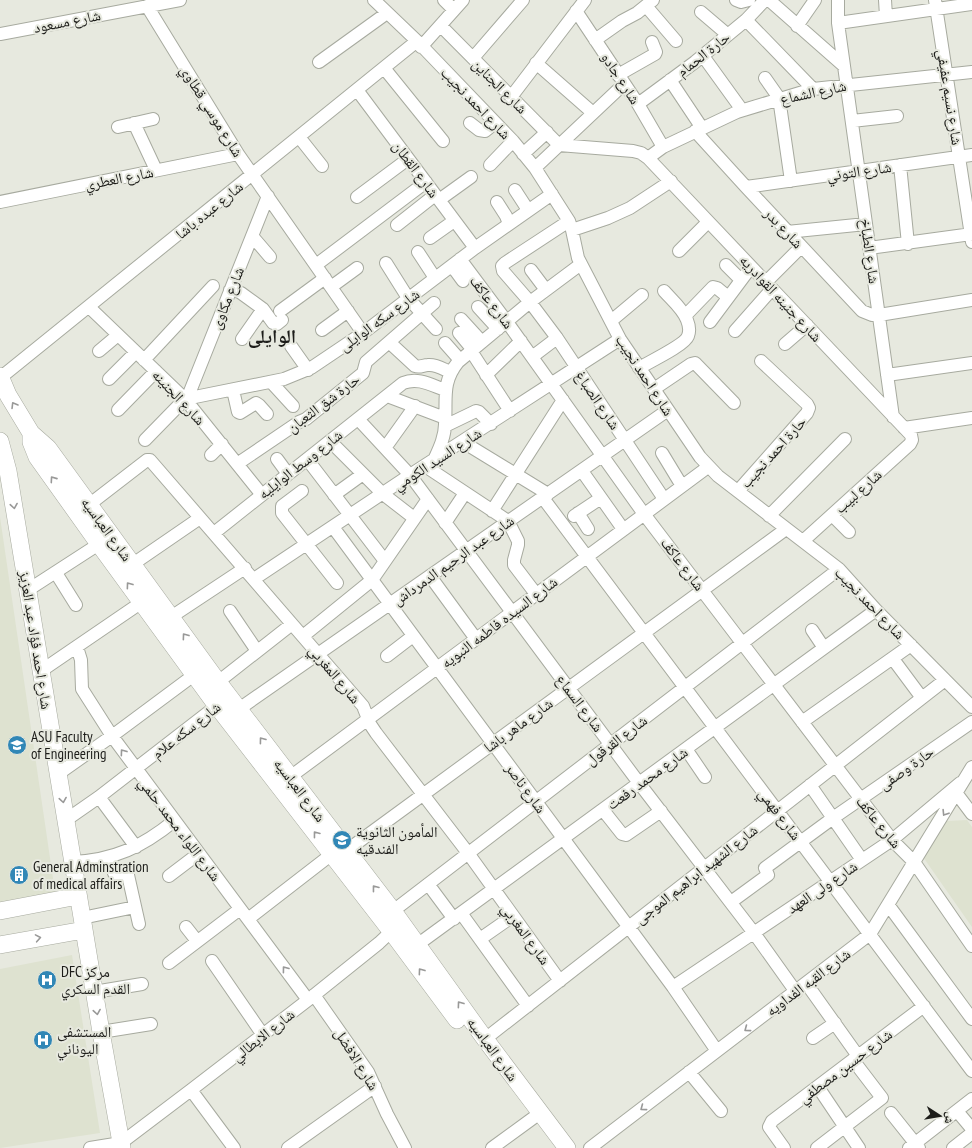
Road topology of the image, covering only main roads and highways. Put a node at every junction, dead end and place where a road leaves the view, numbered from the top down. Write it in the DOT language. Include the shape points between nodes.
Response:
graph roads {
  1 [pos="1,383"];
  2 [pos="31,433"];
  3 [pos="0,441"];
  4 [pos="228,704"];
  5 [pos="339,853"];
  6 [pos="78,896"];
  7 [pos="0,911"];
  8 [pos="395,921"];
  9 [pos="83,924"];
  10 [pos="0,945"];
  11 [pos="536,1116"];
  12 [pos="121,1145"];
  13 [pos="553,1148"];
  14 [pos="567,1148"];
  2 -- 1 [label="main road, شارع العباسيه, one-way"];
  4 -- 2 [label="main road, شارع العباسيه, one-way" via="218,682 90,504 48,448"];
  4 -- 2 [label="main road, شارع العباسيه, one-way" via="194,675 37,457 31,442"];
  3 -- 6 [label="main road, شارع احمد فؤاد عبد العزيز, one-way" via="8,470"];
  5 -- 4 [label="main road, شارع العباسيه, one-way"];
  5 -- 4 [label="main road, شارع العباسيه, one-way" via="290,777"];
  8 -- 5 [label="main road, شارع العباسيه, one-way"];
  6 -- 7 [label="main road"];
  6 -- 9 [label="main road, شارع احمد فؤاد عبد العزيز"];
  11 -- 8 [label="main road, شارع العباسيه, one-way"];
  11 -- 8 [label="main road, شارع العباسيه, one-way" via="418,945"];
  10 -- 9 [label="main road, one-way"];
  9 -- 12 [label="main road, شارع احمد فؤاد عبد العزيز, one-way"];
  11 -- 13 [label="main road, شارع العباسيه"];
  11 -- 14 [label="main road, شارع العباسيه"];
}
